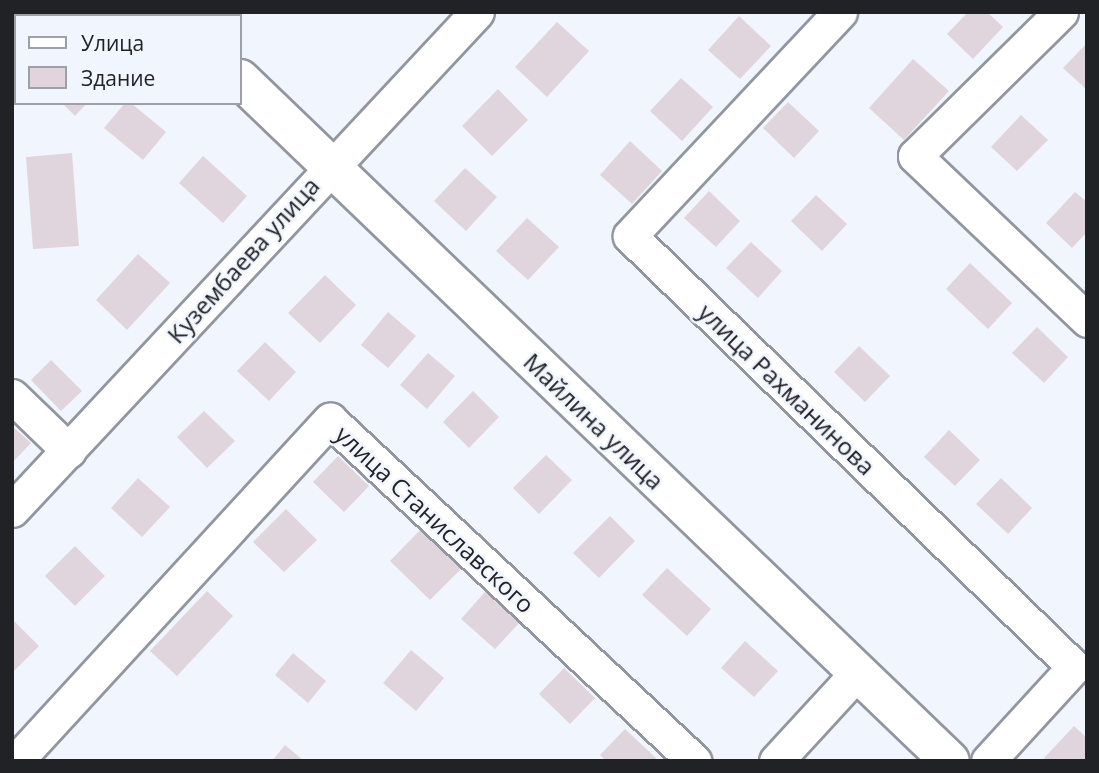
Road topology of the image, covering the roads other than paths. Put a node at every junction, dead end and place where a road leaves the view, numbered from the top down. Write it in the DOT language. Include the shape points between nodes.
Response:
graph roads {
  1 [pos="477,12"];
  2 [pos="840,12"];
  3 [pos="1049,16"];
  4 [pos="242,81"];
  5 [pos="330,166"];
  6 [pos="1087,320"];
  7 [pos="12,396"];
  8 [pos="69,451"];
  9 [pos="12,510"];
  10 [pos="856,674"];
  11 [pos="16,761"];
  12 [pos="694,761"];
  13 [pos="776,761"];
  14 [pos="950,761"];
  15 [pos="988,761"];
  1 -- 5 [label="street, Кузембаева улица"];
  2 -- 15 [label="street, улица Рахманинова" via="630,236 1074,667"];
  3 -- 6 [label="street" via="915,156"];
  4 -- 5 [label="main road, Майлина улица"];
  5 -- 8 [label="street, Кузембаева улица"];
  5 -- 10 [label="main road, Майлина улица"];
  7 -- 8 [label="street"];
  8 -- 9 [label="street, Кузембаева улица"];
  10 -- 13 [label="street"];
  10 -- 14 [label="main road, Майлина улица"];
  11 -- 12 [label="street, улица Станиславского" via="330,421"];
}
